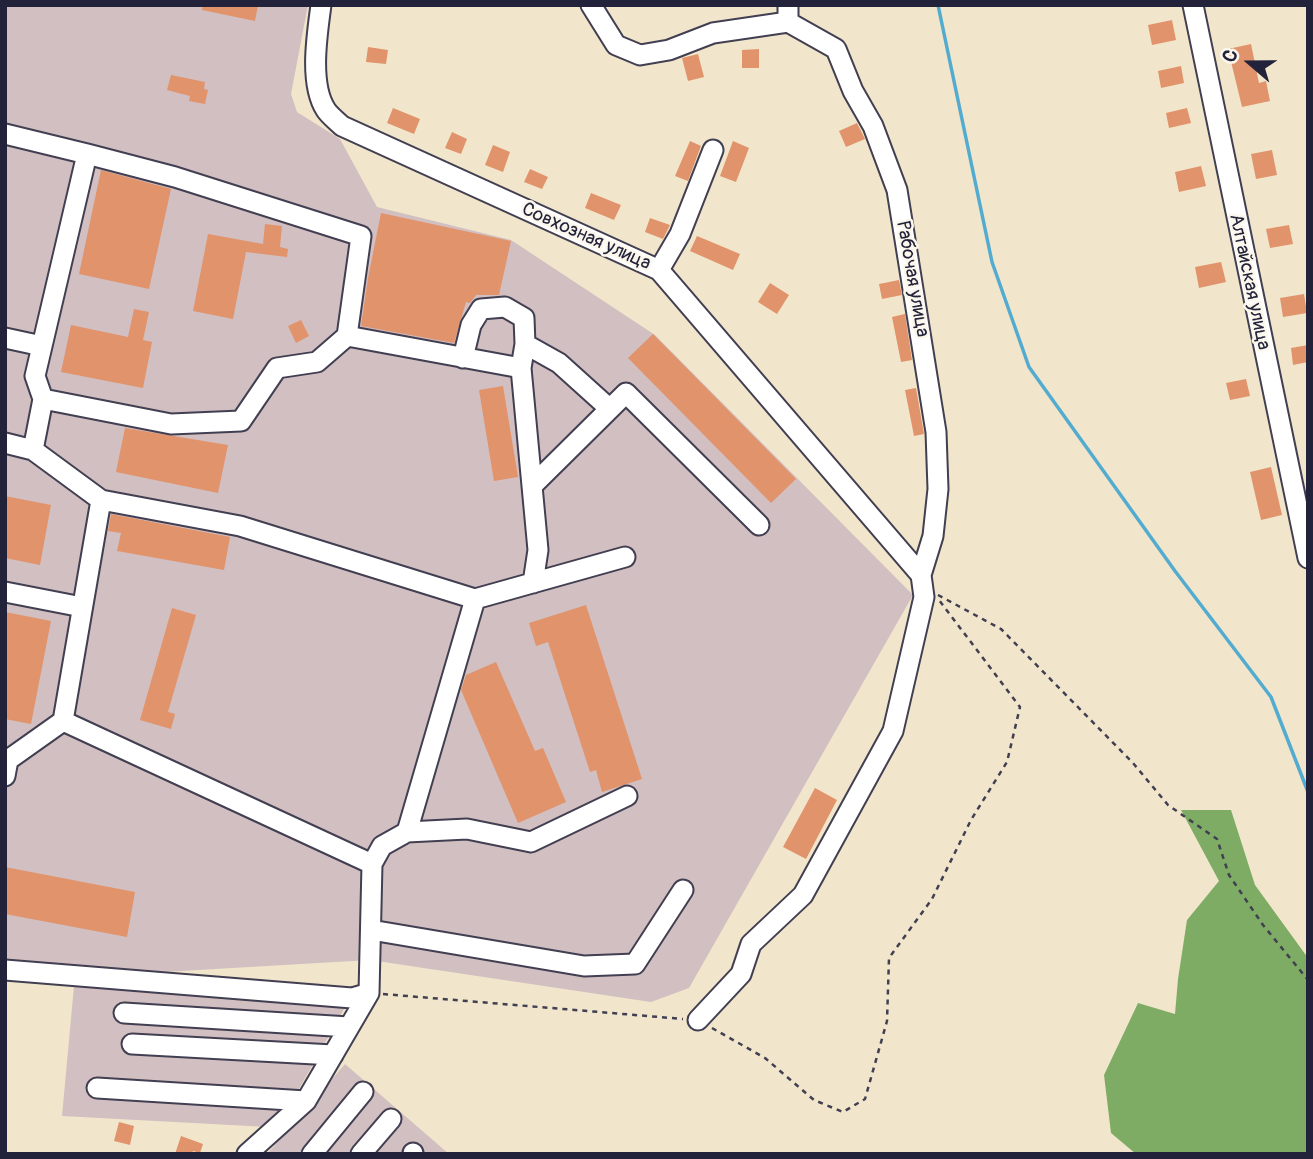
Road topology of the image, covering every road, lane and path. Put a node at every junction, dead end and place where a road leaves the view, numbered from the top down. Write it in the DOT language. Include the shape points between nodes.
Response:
graph roads {
  1 [pos="321,5"];
  2 [pos="591,5"];
  3 [pos="1193,5"];
  4 [pos="788,13"];
  5 [pos="5,134"];
  6 [pos="713,150"];
  7 [pos="88,154"];
  8 [pos="659,270"];
  9 [pos="347,336"];
  10 [pos="5,338"];
  11 [pos="525,344"];
  12 [pos="42,346"];
  13 [pos="463,358"];
  14 [pos="521,368"];
  15 [pos="43,399"];
  16 [pos="610,408"];
  17 [pos="5,443"];
  18 [pos="33,450"];
  19 [pos="532,486"];
  20 [pos="101,500"];
  21 [pos="759,525"];
  22 [pos="625,557"];
  23 [pos="1308,558"];
  24 [pos="921,575"];
  25 [pos="533,583"];
  26 [pos="5,592"];
  27 [pos="935,594"];
  28 [pos="475,599"];
  29 [pos="82,607"];
  30 [pos="62,721"];
  31 [pos="6,765"];
  32 [pos="627,796"];
  33 [pos="407,832"];
  34 [pos="372,864"];
  35 [pos="683,890"];
  36 [pos="371,930"];
  37 [pos="5,970"];
  38 [pos="1308,980"];
  39 [pos="369,993"];
  40 [pos="124,1013"];
  41 [pos="698,1020"];
  42 [pos="349,1027"];
  43 [pos="132,1044"];
  44 [pos="333,1055"];
  45 [pos="97,1088"];
  46 [pos="363,1092"];
  47 [pos="306,1101"];
  48 [pos="391,1119"];
  49 [pos="247,1154"];
  50 [pos="312,1154"];
  51 [pos="361,1154"];
  1 -- 8 [label="street, Совхозная улица" via="316,44 318,92 327,111 342,126"];
  2 -- 4 [label="street, Рабочая улица" via="616,45 640,55"];
  3 -- 23 [label="street, Алтайская улица"];
  4 -- 24 [label="street, Рабочая улица" via="836,49 873,126 897,191 936,432 938,489 933,536"];
  5 -- 7 [label="street"];
  6 -- 8 [label="street" via="680,234"];
  7 -- 9 [label="street" via="361,236"];
  7 -- 12 [label="street"];
  8 -- 24 [label="street, Совхозная улица"];
  9 -- 13 [label="street"];
  9 -- 15 [label="street" via="317,362 277,368 241,421 172,424"];
  10 -- 12 [label="street"];
  11 -- 13 [label="street" via="524,318 505,307 481,309 471,325"];
  11 -- 14 [label="street"];
  11 -- 16 [label="street" via="559,363"];
  12 -- 15 [label="street" via="35,376"];
  13 -- 14 [label="street"];
  14 -- 19 [label="street"];
  15 -- 18 [label="street"];
  16 -- 19 [label="street"];
  16 -- 21 [label="street" via="626,393"];
  17 -- 18 [label="street"];
  18 -- 20 [label="street"];
  19 -- 25 [label="street" via="537,550"];
  20 -- 28 [label="street" via="240,526"];
  20 -- 29 [label="street"];
  22 -- 25 [label="street"];
  24 -- 41 [label="street, Рабочая улица" via="924,597 893,731 803,895 751,944 741,974"];
  25 -- 28 [label="street"];
  26 -- 29 [label="street"];
  27 -- 38 [label="path" via="1001,629 1133,763 1168,806 1217,839 1229,875"];
  28 -- 33 [label="street"];
  29 -- 30 [label="street"];
  30 -- 31 [label="street"];
  30 -- 34 [label="street"];
  32 -- 33 [label="street" via="531,842 467,829"];
  33 -- 34 [label="street" via="382,846"];
  34 -- 36 [label="street"];
  35 -- 36 [label="street" via="635,964 584,966"];
  36 -- 39 [label="street"];
  37 -- 39 [label="street" via="352,998"];
  39 -- 42 [label="street"];
  40 -- 42 [label="street"];
  42 -- 44 [label="street"];
  43 -- 44 [label="street"];
  44 -- 47 [label="street"];
  45 -- 47 [label="street"];
  46 -- 50 [label="street"];
  47 -- 49 [label="street"];
  48 -- 51 [label="street"];
}
